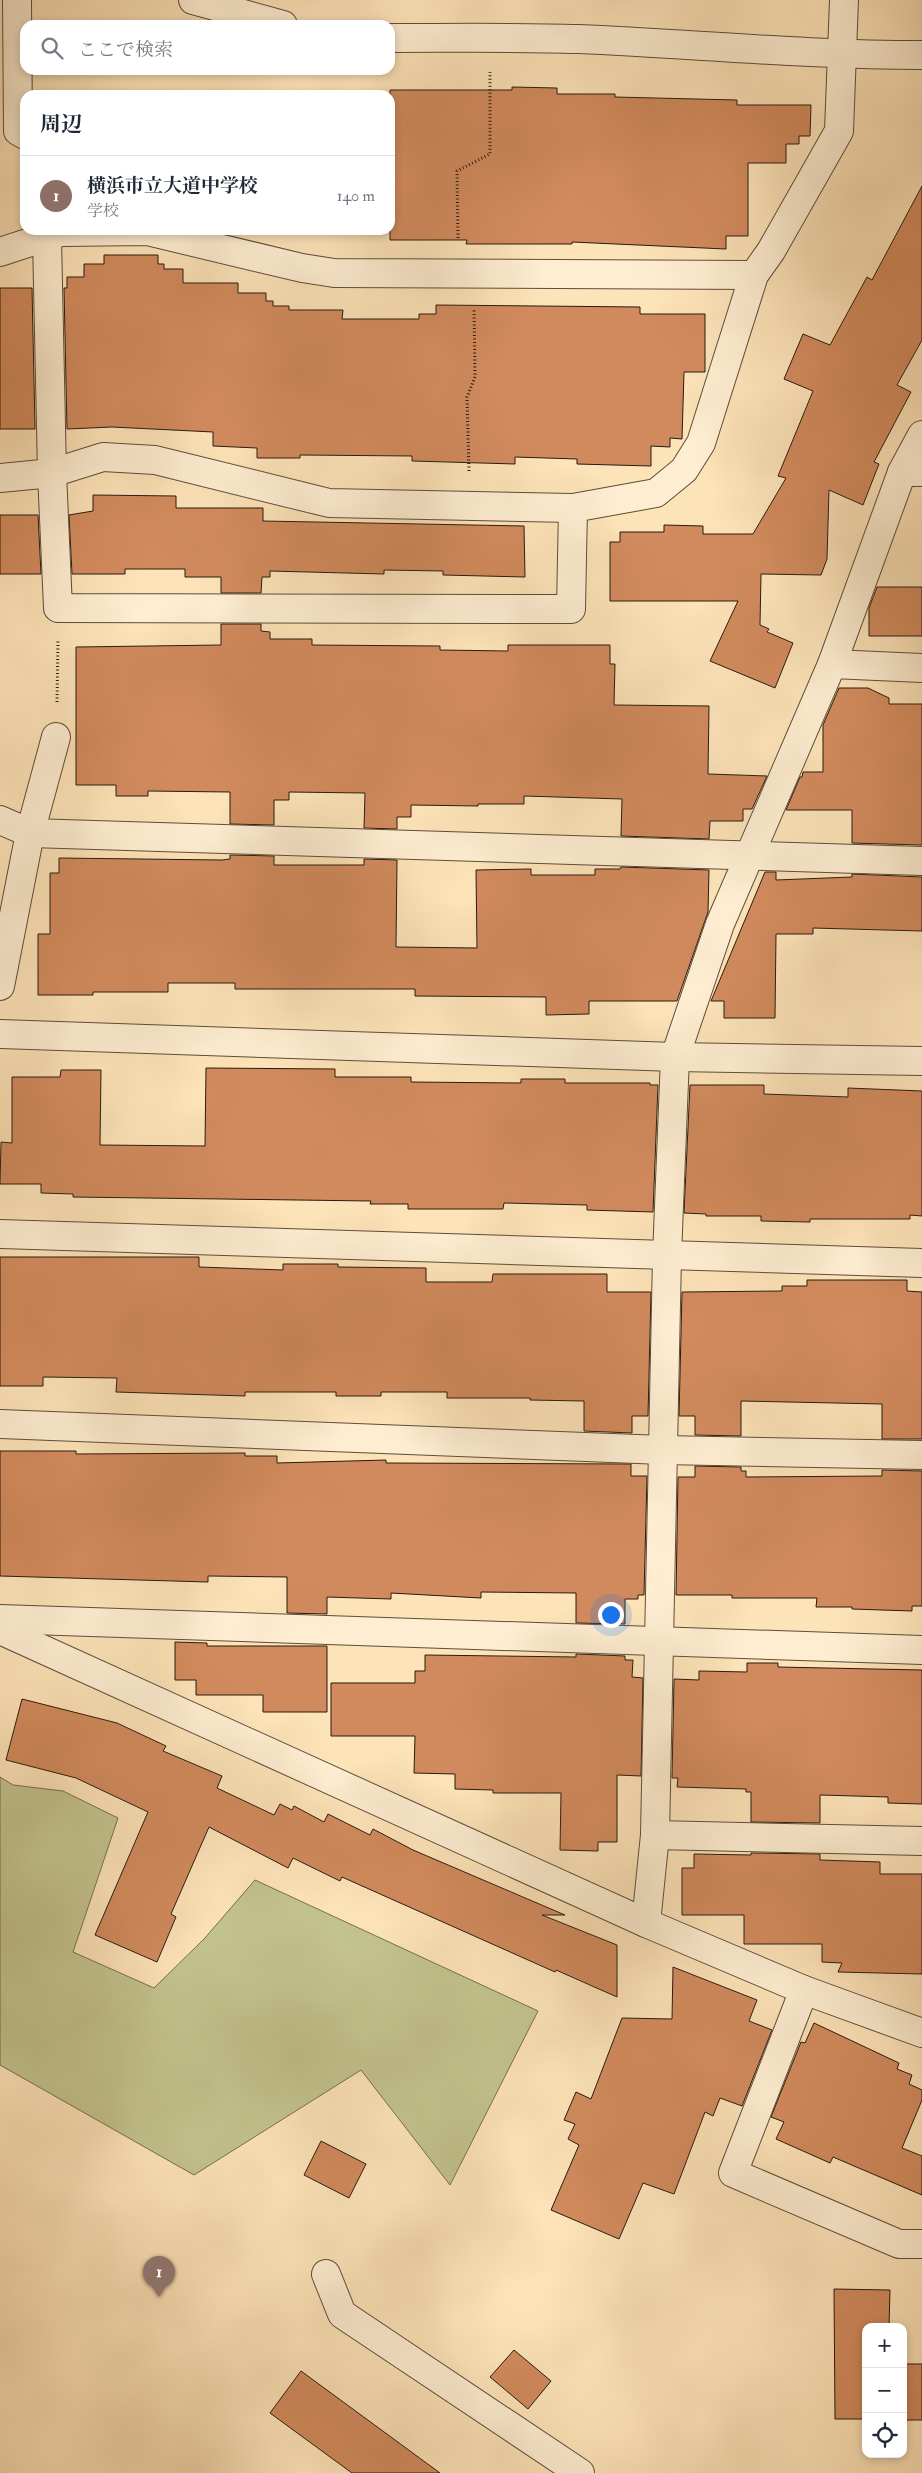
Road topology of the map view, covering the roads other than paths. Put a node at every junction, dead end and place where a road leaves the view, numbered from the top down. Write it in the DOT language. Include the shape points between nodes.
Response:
graph roads {
  1 [pos="6,0"];
  2 [pos="17,0"];
  3 [pos="193,0"];
  4 [pos="844,0"];
  5 [pos="0,2"];
  6 [pos="265,20"];
  7 [pos="395,38"];
  8 [pos="841,55"];
  9 [pos="922,55"];
  10 [pos="20,133"];
  11 [pos="42,235"];
  12 [pos="44,235"];
  13 [pos="163,235"];
  14 [pos="0,252"];
  15 [pos="754,275"];
  16 [pos="922,435"];
  17 [pos="912,472"];
  18 [pos="52,473"];
  19 [pos="0,478"];
  20 [pos="573,508"];
  21 [pos="832,664"];
  22 [pos="922,668"];
  23 [pos="56,737"];
  24 [pos="0,820"];
  25 [pos="30,833"];
  26 [pos="750,857"];
  27 [pos="922,861"];
  28 [pos="0,986"];
  29 [pos="0,1034"];
  30 [pos="675,1057"];
  31 [pos="922,1061"];
  32 [pos="0,1234"];
  33 [pos="668,1256"];
  34 [pos="922,1263"];
  35 [pos="0,1424"];
  36 [pos="663,1450"];
  37 [pos="922,1455"];
  38 [pos="0,1619"];
  39 [pos="0,1630"];
  40 [pos="658,1640"];
  41 [pos="922,1650"];
  42 [pos="655,1834"];
  43 [pos="922,1841"];
  44 [pos="646,1923"];
  45 [pos="804,1990"];
  46 [pos="922,2034"];
  47 [pos="922,2244"];
  48 [pos="326,2274"];
  49 [pos="580,2473"];
  1 -- 5 [label="street"];
  2 -- 10 [label="street"];
  3 -- 6 [label="street"];
  4 -- 8 [label="street"];
  7 -- 8 [label="street" via="577,39"];
  8 -- 9 [label="street"];
  8 -- 15 [label="street" via="839,132 771,252"];
  11 -- 14 [label="street"];
  12 -- 18 [label="street"];
  13 -- 15 [label="street" via="334,273"];
  15 -- 20 [label="street" via="701,443 684,470 656,493"];
  16 -- 17 [label="street"];
  17 -- 21 [label="street"];
  18 -- 19 [label="street"];
  18 -- 20 [label="street" via="102,457 155,460 328,503"];
  18 -- 20 [label="street" via="58,608 571,610"];
  21 -- 22 [label="street"];
  21 -- 26 [label="street"];
  23 -- 25 [label="street"];
  24 -- 25 [label="street"];
  25 -- 26 [label="street"];
  25 -- 28 [label="street"];
  26 -- 27 [label="street"];
  26 -- 30 [label="street" via="720,924"];
  29 -- 30 [label="street"];
  30 -- 31 [label="street"];
  30 -- 33 [label="street"];
  32 -- 33 [label="street"];
  33 -- 34 [label="street"];
  33 -- 36 [label="street"];
  35 -- 36 [label="street"];
  36 -- 37 [label="street"];
  36 -- 40 [label="street"];
  38 -- 40 [label="street"];
  39 -- 44 [label="street"];
  40 -- 41 [label="street"];
  40 -- 42 [label="street"];
  42 -- 43 [label="street"];
  42 -- 44 [label="street"];
  44 -- 45 [label="street"];
  45 -- 46 [label="street"];
  45 -- 47 [label="street" via="733,2173 900,2244"];
  48 -- 49 [label="street" via="342,2314"];
}
